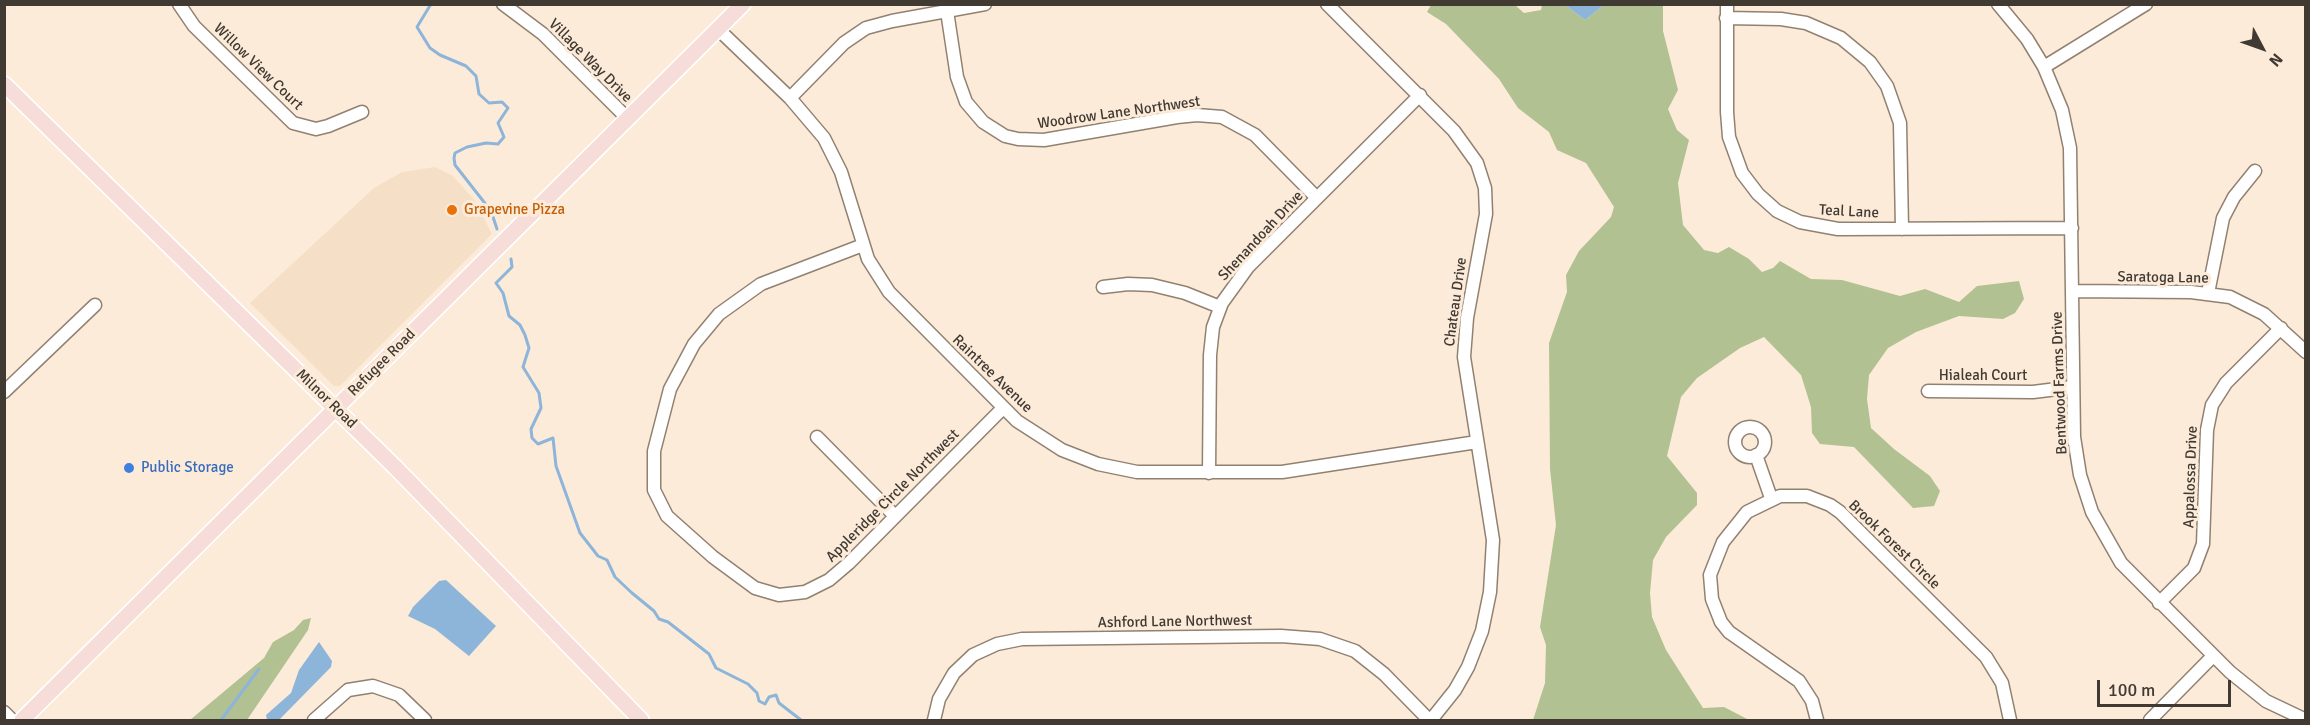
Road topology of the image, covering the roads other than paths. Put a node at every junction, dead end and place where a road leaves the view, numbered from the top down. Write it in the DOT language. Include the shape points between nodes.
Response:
graph roads {
  1 [pos="179,4"];
  2 [pos="743,4"];
  3 [pos="985,4"];
  4 [pos="1328,4"];
  5 [pos="1727,4"];
  6 [pos="1998,4"];
  7 [pos="2146,4"];
  8 [pos="508,6"];
  9 [pos="947,11"];
  10 [pos="1726,18"];
  11 [pos="718,29"];
  12 [pos="2044,67"];
  13 [pos="4,84"];
  14 [pos="1420,95"];
  15 [pos="790,98"];
  16 [pos="362,112"];
  17 [pos="627,118"];
  18 [pos="2255,171"];
  19 [pos="1317,198"];
  20 [pos="2072,228"];
  21 [pos="1902,230"];
  22 [pos="862,245"];
  23 [pos="1104,287"];
  24 [pos="2073,291"];
  25 [pos="2208,293"];
  26 [pos="95,305"];
  27 [pos="1220,307"];
  28 [pos="2282,328"];
  29 [pos="2306,352"];
  30 [pos="2073,387"];
  31 [pos="1928,391"];
  32 [pos="4,392"];
  33 [pos="1003,408"];
  34 [pos="336,409"];
  35 [pos="817,437"];
  36 [pos="1477,442"];
  37 [pos="1755,455"];
  38 [pos="1209,473"];
  39 [pos="1771,498"];
  40 [pos="895,516"];
  41 [pos="2159,603"];
  42 [pos="2213,656"];
  43 [pos="4,712"];
  44 [pos="12,720"];
  45 [pos="22,720"];
  46 [pos="314,720"];
  47 [pos="425,720"];
  48 [pos="641,720"];
  49 [pos="934,720"];
  50 [pos="1430,720"];
  51 [pos="1817,720"];
  52 [pos="2010,720"];
  53 [pos="2150,720"];
  54 [pos="2306,720"];
  1 -- 16 [label="street, Willow View Court" via="194,26 293,123 316,129"];
  2 -- 11 [label="main road, Refugee Road"];
  3 -- 9 [label="street"];
  4 -- 14 [label="street, Chateau Drive"];
  5 -- 10 [label="street, Teal Lane"];
  6 -- 12 [label="street, Bentwood Farms Drive"];
  7 -- 12 [label="street"];
  8 -- 17 [label="street, Village Way Drive" via="543,34"];
  9 -- 15 [label="street" via="879,24 855,35"];
  9 -- 19 [label="street, Woodrow Lane Northwest" via="957,77 966,102 983,122 1005,136 1044,140 1177,117 1222,117 1255,135"];
  10 -- 21 [label="street" via="1793,20 1818,27 1852,45 1875,67 1892,95 1900,123"];
  10 -- 21 [label="street, Teal Lane" via="1728,131 1749,184 1777,211 1812,226"];
  11 -- 15 [label="street, Raintree Avenue"];
  11 -- 17 [label="main road, Refugee Road"];
  12 -- 20 [label="street, Bentwood Farms Drive" via="2062,110 2070,148"];
  13 -- 34 [label="main road, Milnor Road"];
  14 -- 19 [label="street, Shenandoah Drive"];
  14 -- 36 [label="street, Chateau Drive" via="1471,151 1485,188 1486,214 1464,344 1466,384"];
  15 -- 22 [label="street, Raintree Avenue" via="817,128 836,160"];
  17 -- 34 [label="main road, Refugee Road"];
  18 -- 25 [label="street" via="2223,218"];
  19 -- 27 [label="street, Shenandoah Drive" via="1248,267"];
  20 -- 21 [label="street, Teal Lane"];
  20 -- 24 [label="street, Bentwood Farms Drive"];
  22 -- 33 [label="street, Raintree Avenue" via="889,292"];
  22 -- 40 [label="street, Appleridge Circle Northwest" via="771,278 710,323 687,354 670,389 658,426 652,479 659,502 683,532 744,582 780,595 805,592 829,580"];
  23 -- 27 [label="street" via="1152,285"];
  24 -- 25 [label="street, Saratoga Lane"];
  24 -- 30 [label="street, Bentwood Farms Drive"];
  25 -- 28 [label="street, Saratoga Lane" via="2242,301"];
  26 -- 32 [label="street"];
  27 -- 38 [label="street, Shenandoah Drive" via="1210,355"];
  28 -- 29 [label="street, Saratoga Lane"];
  28 -- 41 [label="street, Appalossa Drive" via="2226,383 2212,405 2207,430 2204,544 2194,568"];
  30 -- 31 [label="street, Hialeah Court" via="2033,392"];
  30 -- 41 [label="street, Bentwood Farms Drive" via="2076,458 2092,512 2121,562"];
  33 -- 38 [label="street, Raintree Avenue" via="1039,437 1098,464 1137,472"];
  33 -- 40 [label="street, Appleridge Circle Northwest"];
  34 -- 45 [label="main road, Refugee Road"];
  34 -- 48 [label="main road, Milnor Road"];
  35 -- 40 [label="street"];
  36 -- 38 [label="street, Raintree Avenue" via="1308,470"];
  36 -- 50 [label="street, Chateau Drive" via="1493,540 1488,605 1468,668"];
  37 -- 39 [label="street"];
  39 -- 51 [label="street, Brook Forest Circle" via="1747,512 1723,542 1710,575 1712,599 1729,632 1799,681 1812,700"];
  39 -- 52 [label="street, Brook Forest Circle" via="1807,496 1840,512 1986,657 2002,683"];
  41 -- 42 [label="street, Bentwood Farms Drive"];
  42 -- 53 [label="street"];
  42 -- 54 [label="street, Bentwood Farms Drive" via="2260,697"];
  43 -- 44 [label="street"];
  46 -- 47 [label="street" via="348,690 373,686 399,695"];
  49 -- 50 [label="street, Ashford Lane Northwest" via="939,699 954,673 973,655 997,644 1022,639 1281,636 1320,639 1355,651"];
}
